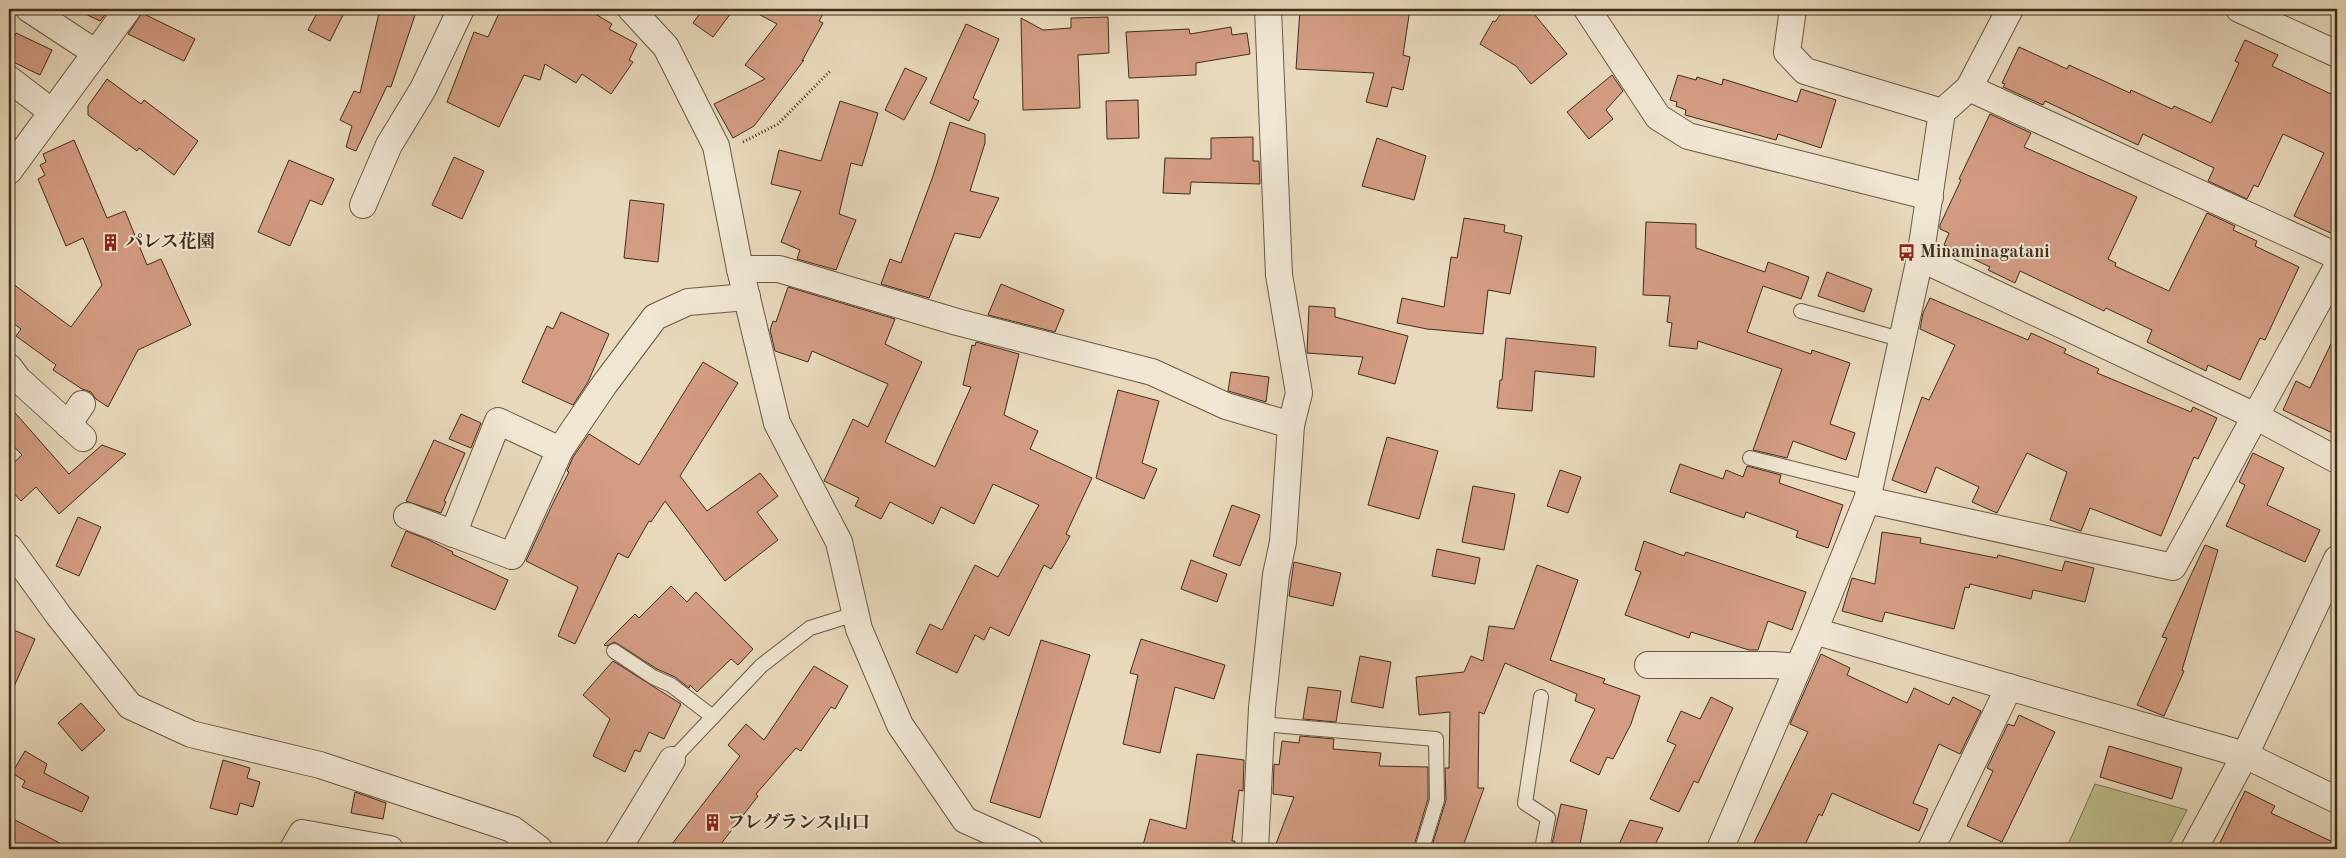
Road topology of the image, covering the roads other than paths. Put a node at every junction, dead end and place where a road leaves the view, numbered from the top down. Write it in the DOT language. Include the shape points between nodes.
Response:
graph roads {
  1 [pos="30,9"];
  2 [pos="128,9"];
  3 [pos="461,9"];
  4 [pos="631,9"];
  5 [pos="1268,9"];
  6 [pos="1587,9"];
  7 [pos="1793,9"];
  8 [pos="2010,9"];
  9 [pos="2238,9"];
  10 [pos="96,53"];
  11 [pos="2337,54"];
  12 [pos="9,79"];
  13 [pos="1970,88"];
  14 [pos="52,112"];
  15 [pos="1942,112"];
  16 [pos="9,171"];
  17 [pos="1930,197"];
  18 [pos="363,205"];
  19 [pos="2337,256"];
  20 [pos="1920,258"];
  21 [pos="2337,267"];
  22 [pos="740,269"];
  23 [pos="747,297"];
  24 [pos="1801,311"];
  25 [pos="1902,340"];
  26 [pos="9,366"];
  27 [pos="2255,416"];
  28 [pos="78,423"];
  29 [pos="1291,425"];
  30 [pos="560,450"];
  31 [pos="1750,458"];
  32 [pos="2337,460"];
  33 [pos="1868,494"];
  34 [pos="407,516"];
  35 [pos="453,534"];
  36 [pos="9,547"];
  37 [pos="2337,559"];
  38 [pos="856,614"];
  39 [pos="1814,632"];
  40 [pos="614,651"];
  41 [pos="1648,665"];
  42 [pos="1798,667"];
  43 [pos="2009,687"];
  44 [pos="1541,697"];
  45 [pos="713,717"];
  46 [pos="1261,724"];
  47 [pos="2245,755"];
  48 [pos="672,760"];
  49 [pos="2337,800"];
  50 [pos="293,849"];
  51 [pos="390,849"];
  52 [pos="539,849"];
  53 [pos="618,849"];
  54 [pos="1030,849"];
  55 [pos="1255,849"];
  56 [pos="1422,849"];
  57 [pos="1542,849"];
  58 [pos="1720,849"];
  59 [pos="1931,849"];
  60 [pos="2194,849"];
  1 -- 10 [label="street"];
  2 -- 10 [label="street"];
  3 -- 18 [label="street" via="423,89 389,145"];
  4 -- 22 [label="street" via="666,47 716,146"];
  5 -- 29 [label="street" via="1279,275 1299,393"];
  6 -- 17 [label="street" via="1658,116 1688,136"];
  7 -- 15 [label="street" via="1788,52 1805,72"];
  8 -- 13 [label="street"];
  9 -- 11 [label="street"];
  10 -- 14 [label="street"];
  12 -- 14 [label="street"];
  13 -- 15 [label="street"];
  13 -- 19 [label="street"];
  14 -- 16 [label="street"];
  15 -- 17 [label="street"];
  17 -- 20 [label="street"];
  20 -- 25 [label="street"];
  20 -- 27 [label="street"];
  21 -- 27 [label="street"];
  22 -- 23 [label="street"];
  22 -- 29 [label="street" via="779,269 957,322 1152,372 1226,406"];
  23 -- 30 [label="street" via="688,302 655,317"];
  23 -- 38 [label="street" via="777,423 839,542"];
  24 -- 25 [label="lane"];
  25 -- 33 [label="street"];
  26 -- 28 [label="street" via="18,379"];
  27 -- 32 [label="street"];
  27 -- 33 [label="street" via="2172,567"];
  29 -- 46 [label="street" via="1283,542 1276,576"];
  30 -- 35 [label="street" via="512,556"];
  30 -- 35 [label="street" via="498,421"];
  31 -- 33 [label="lane"];
  33 -- 39 [label="street"];
  34 -- 35 [label="street"];
  36 -- 52 [label="street" via="130,706 191,734 320,765 512,829"];
  37 -- 47 [label="street"];
  38 -- 45 [label="lane" via="810,628 761,666"];
  38 -- 54 [label="street" via="859,629 900,725 966,820"];
  39 -- 42 [label="street"];
  39 -- 43 [label="street"];
  40 -- 45 [label="lane"];
  41 -- 42 [label="street"];
  42 -- 58 [label="street"];
  43 -- 47 [label="street"];
  43 -- 59 [label="street"];
  44 -- 57 [label="lane" via="1525,803 1548,818"];
  45 -- 48 [label="lane"];
  46 -- 55 [label="street"];
  46 -- 56 [label="lane" via="1436,739 1436,800"];
  47 -- 49 [label="street"];
  47 -- 60 [label="street"];
  48 -- 53 [label="street"];
  50 -- 51 [label="street" via="302,833"];
}
